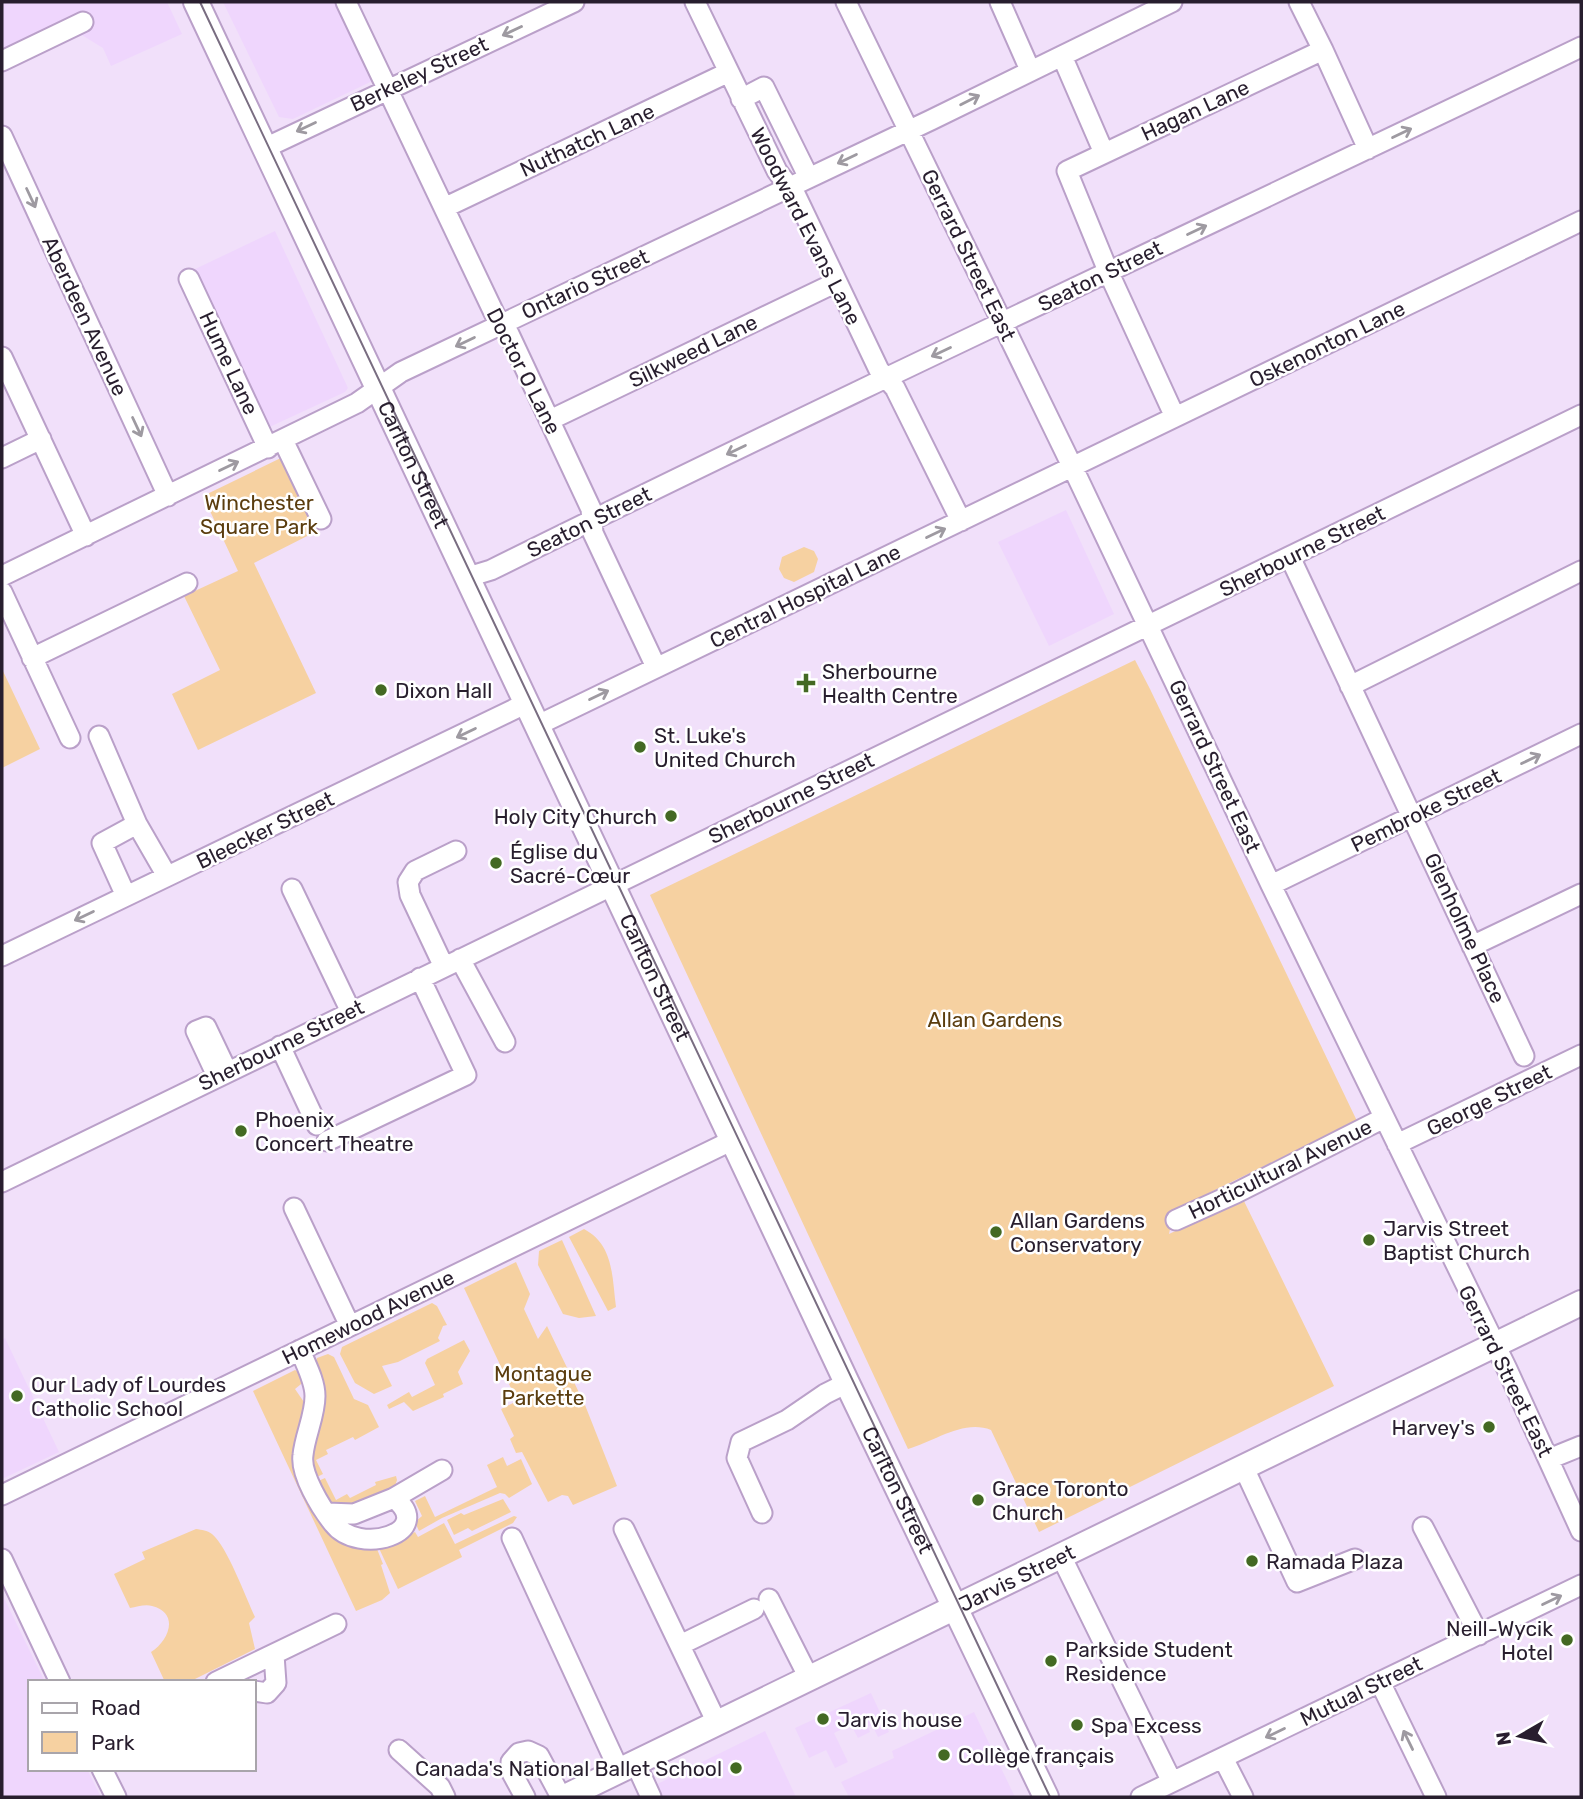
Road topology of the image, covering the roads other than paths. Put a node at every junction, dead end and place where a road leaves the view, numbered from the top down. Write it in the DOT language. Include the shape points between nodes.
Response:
graph roads {
  1 [pos="196,2"];
  2 [pos="346,2"];
  3 [pos="574,2"];
  4 [pos="695,2"];
  5 [pos="846,2"];
  6 [pos="1000,2"];
  7 [pos="1172,2"];
  8 [pos="1299,2"];
  9 [pos="83,22"];
  10 [pos="1581,47"];
  11 [pos="1323,50"];
  12 [pos="1062,56"];
  13 [pos="2,61"];
  14 [pos="1030,70"];
  15 [pos="729,72"];
  16 [pos="387,89"];
  17 [pos="741,99"];
  18 [pos="909,130"];
  19 [pos="2,136"];
  20 [pos="265,148"];
  21 [pos="1368,149"];
  22 [pos="1104,153"];
  23 [pos="808,178"];
  24 [pos="789,187"];
  25 [pos="446,207"];
  26 [pos="1581,221"];
  27 [pos="1108,271"];
  28 [pos="189,279"];
  29 [pos="836,282"];
  30 [pos="502,324"];
  31 [pos="1003,324"];
  32 [pos="2,357"];
  33 [pos="886,377"];
  34 [pos="378,388"];
  35 [pos="1581,415"];
  36 [pos="1175,418"];
  37 [pos="550,420"];
  38 [pos="41,439"];
  39 [pos="276,444"];
  40 [pos="2,458"];
  41 [pos="1072,466"];
  42 [pos="168,496"];
  43 [pos="321,519"];
  44 [pos="593,519"];
  45 [pos="961,521"];
  46 [pos="86,536"];
  47 [pos="1290,557"];
  48 [pos="1581,571"];
  49 [pos="2,576"];
  50 [pos="468,577"];
  51 [pos="187,583"];
  52 [pos="2,592"];
  53 [pos="1148,625"];
  54 [pos="32,658"];
  55 [pos="656,667"];
  56 [pos="1350,686"];
  57 [pos="527,703"];
  58 [pos="538,725"];
  59 [pos="1581,734"];
  60 [pos="99,736"];
  61 [pos="70,738"];
  62 [pos="1413,816"];
  63 [pos="137,824"];
  64 [pos="456,851"];
  65 [pos="167,876"];
  66 [pos="613,885"];
  67 [pos="1271,885"];
  68 [pos="292,889"];
  69 [pos="1581,894"];
  70 [pos="126,896"];
  71 [pos="1472,946"];
  72 [pos="2,956"];
  73 [pos="452,963"];
  74 [pos="420,978"];
  75 [pos="351,1012"];
  76 [pos="505,1042"];
  77 [pos="279,1046"];
  78 [pos="1581,1055"];
  79 [pos="1524,1056"];
  80 [pos="1384,1118"];
  81 [pos="733,1140"];
  82 [pos="1397,1144"];
  83 [pos="2,1182"];
  84 [pos="294,1208"];
  85 [pos="1176,1220"];
  86 [pos="1581,1303"];
  87 [pos="350,1326"];
  88 [pos="1494,1343"];
  89 [pos="300,1350"];
  90 [pos="847,1383"];
  91 [pos="1581,1446"];
  92 [pos="1549,1459"];
  93 [pos="1243,1466"];
  94 [pos="442,1470"];
  95 [pos="2,1495"];
  96 [pos="394,1498"];
  97 [pos="327,1513"];
  98 [pos="762,1513"];
  99 [pos="1423,1527"];
  100 [pos="624,1529"];
  101 [pos="1581,1531"];
  102 [pos="512,1538"];
  103 [pos="1060,1556"];
  104 [pos="2,1559"];
  105 [pos="1355,1559"];
  106 [pos="1581,1586"];
  107 [pos="955,1607"];
  108 [pos="336,1624"];
  109 [pos="1479,1635"];
  110 [pos="680,1645"];
  111 [pos="274,1655"];
  112 [pos="244,1676"];
  113 [pos="809,1678"];
  114 [pos="59,1680"];
  115 [pos="225,1680"];
  116 [pos="1380,1682"];
  117 [pos="256,1690"];
  118 [pos="717,1723"];
  119 [pos="399,1750"];
  120 [pos="1223,1758"];
  121 [pos="627,1766"];
  122 [pos="103,1771"];
  123 [pos="1172,1782"];
  124 [pos="116,1797"];
  125 [pos="445,1797"];
  126 [pos="524,1797"];
  127 [pos="563,1797"];
  128 [pos="651,1797"];
  129 [pos="1046,1797"];
  130 [pos="1141,1797"];
  131 [pos="1243,1797"];
  132 [pos="1436,1797"];
  1 -- 20 [label="main road, Carlton Street"];
  2 -- 16 [label="street, Doctor O Lane"];
  3 -- 16 [label="street, Berkeley Street, one-way"];
  4 -- 15 [label="street, Woodward Evans Lane"];
  5 -- 18 [label="street, Gerrard Street East"];
  6 -- 14 [label="street"];
  7 -- 12 [label="street, Ontario Street"];
  8 -- 11 [label="street"];
  9 -- 13 [label="street"];
  21 -- 10 [label="street, Seaton Street, one-way"];
  11 -- 21 [label="street"];
  11 -- 22 [label="street, Hagan Lane"];
  12 -- 14 [label="street, Ontario Street"];
  12 -- 22 [label="street"];
  18 -- 14 [label="street, Ontario Street, one-way"];
  15 -- 17 [label="street, Woodward Evans Lane"];
  15 -- 25 [label="street, Nuthatch Lane"];
  16 -- 20 [label="street, Berkeley Street, one-way"];
  16 -- 25 [label="street, Doctor O Lane"];
  17 -- 23 [label="street" via="764,87"];
  17 -- 24 [label="street, Woodward Evans Lane"];
  18 -- 23 [label="street, Ontario Street, one-way"];
  18 -- 31 [label="street, Gerrard Street East"];
  19 -- 42 [label="street, Aberdeen Avenue, one-way"];
  20 -- 34 [label="main road, Carlton Street"];
  27 -- 21 [label="street, Seaton Street, one-way"];
  22 -- 27 [label="street, Hagan Lane" via="1067,171"];
  23 -- 24 [label="street, Ontario Street"];
  24 -- 29 [label="street, Woodward Evans Lane"];
  24 -- 30 [label="street, Ontario Street"];
  25 -- 30 [label="street, Doctor O Lane"];
  26 -- 36 [label="street, Oskenonton Lane"];
  27 -- 31 [label="street, Seaton Street"];
  27 -- 36 [label="street"];
  28 -- 39 [label="street, Hume Lane"];
  29 -- 33 [label="street, Woodward Evans Lane"];
  29 -- 37 [label="street, Silkweed Lane"];
  30 -- 34 [label="street, Ontario Street, one-way" via="401,372"];
  30 -- 37 [label="street, Doctor O Lane"];
  31 -- 33 [label="street, Seaton Street, one-way"];
  31 -- 41 [label="street, Gerrard Street East"];
  32 -- 38 [label="street"];
  33 -- 44 [label="street, Seaton Street, one-way"];
  33 -- 45 [label="street, Woodward Evans Lane"];
  34 -- 39 [label="street, Ontario Street"];
  34 -- 50 [label="main road, Carlton Street"];
  35 -- 47 [label="street, Sherbourne Street"];
  36 -- 41 [label="street, Oskenonton Lane"];
  37 -- 44 [label="street, Doctor O Lane"];
  38 -- 40 [label="street"];
  38 -- 46 [label="street"];
  42 -- 39 [label="street, Ontario Street, one-way"];
  39 -- 43 [label="street, Hume Lane"];
  41 -- 45 [label="street, Central Hospital Lane"];
  41 -- 53 [label="street, Gerrard Street East"];
  42 -- 46 [label="street, Ontario Street"];
  44 -- 50 [label="street, Seaton Street"];
  44 -- 55 [label="street, Doctor O Lane" via="593,533"];
  55 -- 45 [label="street, Central Hospital Lane, one-way"];
  46 -- 49 [label="street, Ontario Street"];
  47 -- 53 [label="street, Sherbourne Street"];
  47 -- 56 [label="street, Glenholme Place"];
  48 -- 56 [label="street"];
  50 -- 57 [label="main road, Carlton Street"];
  51 -- 54 [label="street"];
  52 -- 54 [label="street"];
  53 -- 66 [label="street, Sherbourne Street"];
  53 -- 67 [label="street, Gerrard Street East"];
  54 -- 61 [label="street"];
  58 -- 55 [label="street, Central Hospital Lane, one-way"];
  56 -- 62 [label="street, Glenholme Place"];
  57 -- 58 [label="main road, Carlton Street"];
  57 -- 65 [label="street, Bleecker Street, one-way"];
  58 -- 66 [label="main road, Carlton Street"];
  62 -- 59 [label="street, Pembroke Street, one-way"];
  60 -- 63 [label="street"];
  62 -- 67 [label="street, Pembroke Street"];
  62 -- 71 [label="street, Glenholme Place"];
  63 -- 65 [label="street"];
  63 -- 70 [label="street" via="102,842"];
  64 -- 73 [label="street" via="415,871 408,882 410,895"];
  65 -- 70 [label="street, Bleecker Street"];
  66 -- 73 [label="street, Sherbourne Street"];
  66 -- 81 [label="main road, Carlton Street"];
  67 -- 80 [label="street, Gerrard Street East"];
  68 -- 75 [label="street"];
  69 -- 71 [label="street"];
  70 -- 72 [label="street, Bleecker Street, one-way"];
  71 -- 79 [label="street, Glenholme Place"];
  73 -- 74 [label="street, Sherbourne Street"];
  73 -- 76 [label="street"];
  74 -- 75 [label="street, Sherbourne Street"];
  74 -- 77 [label="street" via="466,1075 322,1133"];
  75 -- 77 [label="street, Sherbourne Street"];
  77 -- 83 [label="street, Sherbourne Street"];
  78 -- 82 [label="street, George Street"];
  80 -- 82 [label="street, Gerrard Street East"];
  80 -- 85 [label="street, Horticultural Avenue"];
  81 -- 87 [label="street, Homewood Avenue"];
  81 -- 90 [label="main road, Carlton Street"];
  82 -- 88 [label="street, Gerrard Street East"];
  84 -- 87 [label="street"];
  86 -- 88 [label="main road, Jarvis Street"];
  87 -- 89 [label="street, Homewood Avenue"];
  88 -- 92 [label="street, Gerrard Street East"];
  88 -- 93 [label="main road, Jarvis Street"];
  89 -- 95 [label="street, Homewood Avenue"];
  89 -- 97 [label="street" via="315,1395 303,1470"];
  90 -- 98 [label="street" via="741,1443 737,1458"];
  90 -- 107 [label="main road, Carlton Street"];
  91 -- 92 [label="street"];
  92 -- 101 [label="street, Gerrard Street East"];
  93 -- 103 [label="main road, Jarvis Street"];
  93 -- 105 [label="street" via="1297,1582"];
  94 -- 96 [label="street"];
  96 -- 97 [label="street" via="354,1514"];
  96 -- 97 [label="street" via="402,1504 407,1521 402,1530 381,1539 356,1538 334,1524"];
  99 -- 109 [label="street"];
  100 -- 110 [label="street"];
  102 -- 121 [label="street"];
  103 -- 107 [label="main road, Jarvis Street"];
  103 -- 123 [label="street"];
  104 -- 114 [label="street"];
  109 -- 106 [label="street, Mutual Street, one-way"];
  107 -- 113 [label="main road, Jarvis Street"];
  107 -- 129 [label="main road, Carlton Street"];
  108 -- 111 [label="street"];
  109 -- 116 [label="street, Mutual Street"];
  110 -- 113 [label="street" via="761,1604"];
  110 -- 118 [label="street"];
  111 -- 112 [label="street"];
  111 -- 117 [label="street" via="276,1683 267,1693"];
  112 -- 115 [label="street"];
  113 -- 118 [label="main road, Jarvis Street"];
  116 -- 120 [label="street, Mutual Street, one-way"];
  132 -- 116 [label="street, one-way"];
  118 -- 121 [label="main road, Jarvis Street"];
  119 -- 125 [label="street"];
  120 -- 123 [label="street, Mutual Street"];
  120 -- 131 [label="street"];
  121 -- 127 [label="main road, Jarvis Street"];
  121 -- 128 [label="street"];
  122 -- 124 [label="street"];
  123 -- 130 [label="street, Mutual Street"];
  126 -- 127 [label="street" via="511,1762 528,1751 539,1756"];
}
